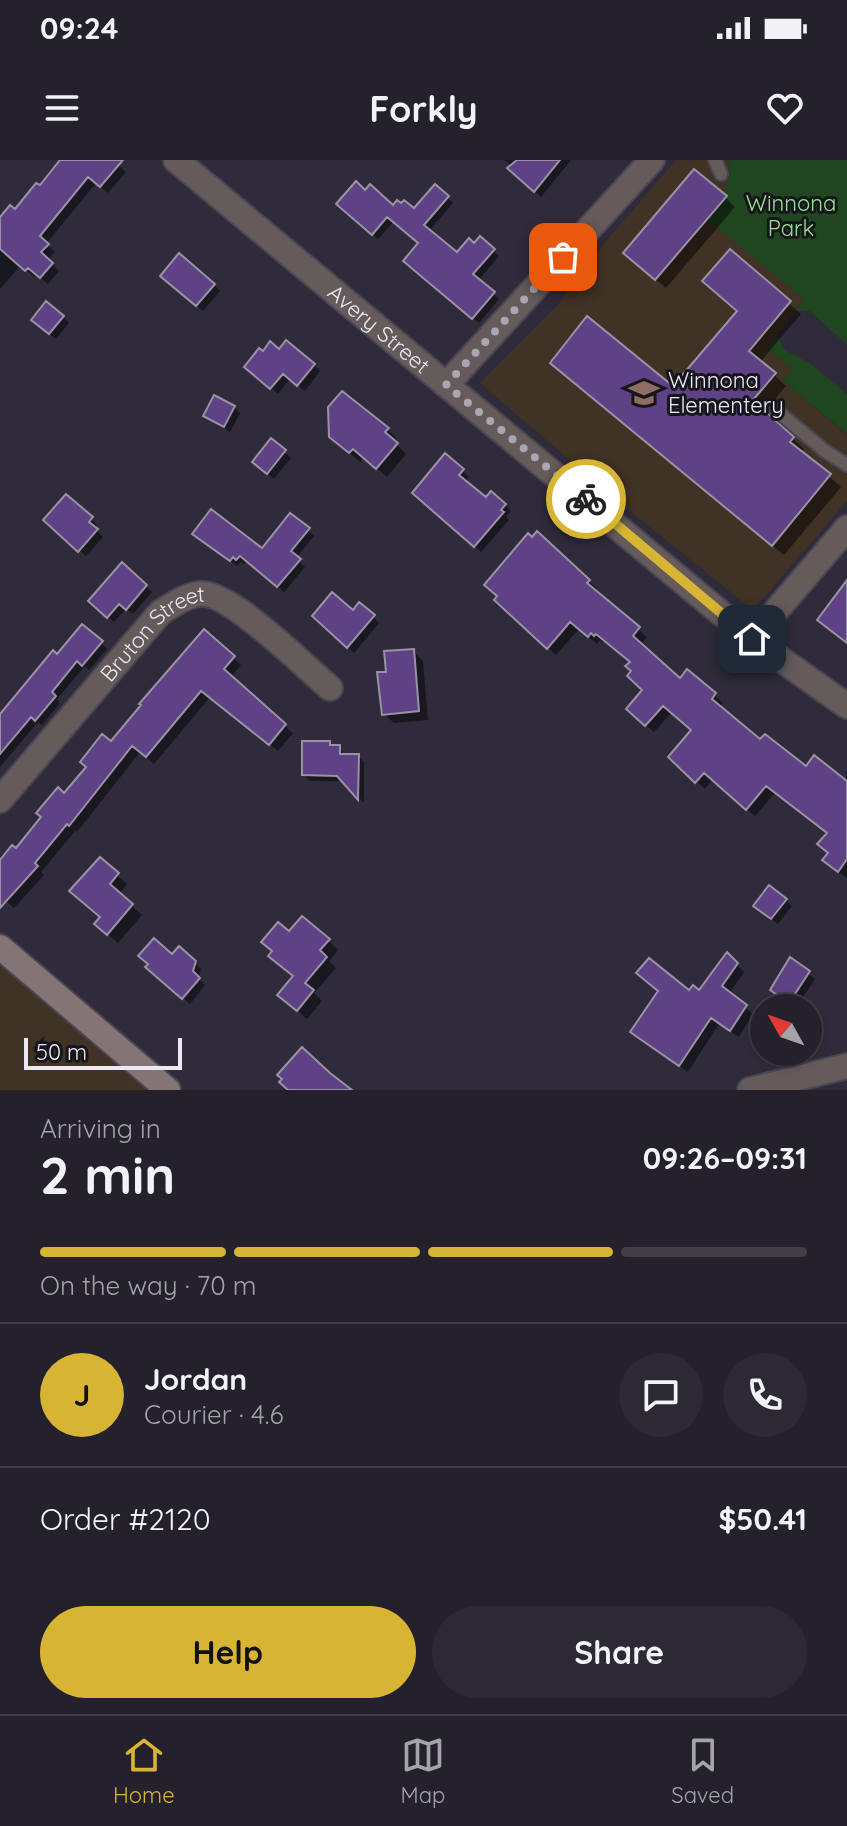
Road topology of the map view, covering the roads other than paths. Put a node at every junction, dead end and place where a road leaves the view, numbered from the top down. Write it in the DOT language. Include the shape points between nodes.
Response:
graph roads {
  1 [pos="176,160"];
  2 [pos="652,160"];
  3 [pos="715,160"];
  4 [pos="721,174"];
  5 [pos="446,385"];
  6 [pos="776,410"];
  7 [pos="847,465"];
  8 [pos="847,528"];
  9 [pos="752,639"];
  10 [pos="330,688"];
  11 [pos="847,706"];
  12 [pos="0,800"];
  13 [pos="0,947"];
  14 [pos="847,1066"];
  15 [pos="168,1090"];
  16 [pos="750,1090"];
  1 -- 5 [label="street, Avery Street"];
  2 -- 5 [label="street"];
  3 -- 4 [label="lane"];
  5 -- 9 [label="street, Avery Street"];
  6 -- 7 [label="lane"];
  8 -- 9 [label="street"];
  9 -- 11 [label="street, Avery Street"];
  10 -- 12 [label="street, Bruton Street" via="232,604 202,593 179,600 160,613"];
  13 -- 15 [label="main road"];
  14 -- 16 [label="street"];
}
